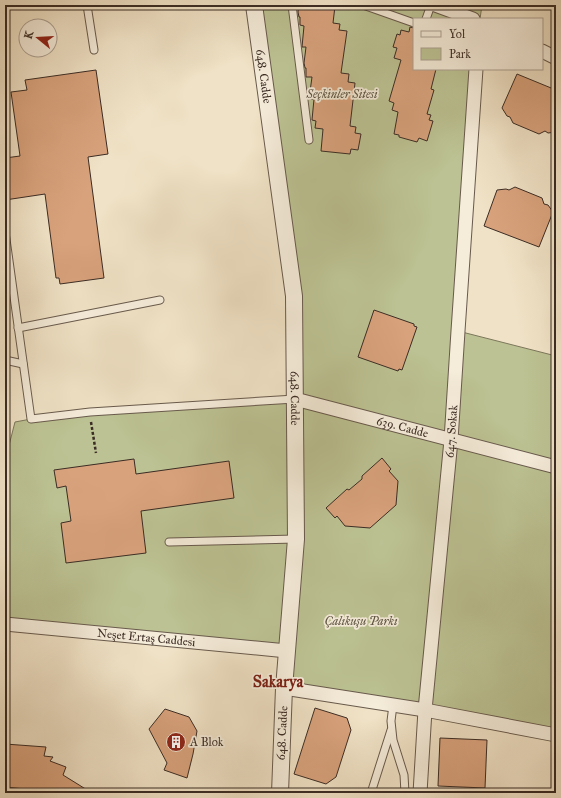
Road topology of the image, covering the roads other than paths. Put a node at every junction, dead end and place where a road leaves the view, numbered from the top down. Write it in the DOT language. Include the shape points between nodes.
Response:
graph roads {
  1 [pos="87,5"];
  2 [pos="254,5"];
  3 [pos="292,5"];
  4 [pos="363,5"];
  5 [pos="431,5"];
  6 [pos="435,5"];
  7 [pos="426,18"];
  8 [pos="470,18"];
  9 [pos="413,23"];
  10 [pos="94,50"];
  11 [pos="543,52"];
  12 [pos="556,58"];
  13 [pos="476,70"];
  14 [pos="309,140"];
  15 [pos="5,232"];
  16 [pos="160,300"];
  17 [pos="18,328"];
  18 [pos="5,360"];
  19 [pos="23,364"];
  20 [pos="295,399"];
  21 [pos="451,440"];
  22 [pos="556,467"];
  23 [pos="296,539"];
  24 [pos="169,542"];
  25 [pos="5,624"];
  26 [pos="287,651"];
  27 [pos="284,688"];
  28 [pos="393,705"];
  29 [pos="424,710"];
  30 [pos="392,728"];
  31 [pos="556,736"];
  32 [pos="280,793"];
  33 [pos="371,793"];
  34 [pos="405,793"];
  35 [pos="420,793"];
  1 -- 10 [label="lane"];
  2 -- 20 [label="street, 648. Cadde" via="294,296"];
  3 -- 14 [label="lane"];
  4 -- 9 [label="lane"];
  5 -- 7 [label="lane"];
  6 -- 8 [label="street"];
  11 -- 12 [label="street"];
  13 -- 21 [label="street, 647. Sokak"];
  15 -- 17 [label="lane"];
  16 -- 17 [label="lane"];
  17 -- 19 [label="lane"];
  18 -- 19 [label="lane"];
  19 -- 20 [label="lane" via="31,419 90,412"];
  20 -- 21 [label="street, 639. Cadde"];
  20 -- 23 [label="street, 648. Cadde"];
  21 -- 22 [label="street, 639. Cadde"];
  21 -- 29 [label="street, 647. Sokak"];
  23 -- 24 [label="lane"];
  23 -- 26 [label="street, 648. Cadde"];
  25 -- 26 [label="street, Neşet Ertaş Caddesi"];
  26 -- 27 [label="street, 648. Cadde"];
  27 -- 28 [label="street"];
  27 -- 32 [label="street, 648. Cadde"];
  28 -- 29 [label="street"];
  28 -- 30 [label="lane"];
  29 -- 31 [label="street"];
  29 -- 35 [label="street, 647. Sokak"];
  30 -- 33 [label="lane"];
  30 -- 34 [label="lane" via="404,775"];
}
